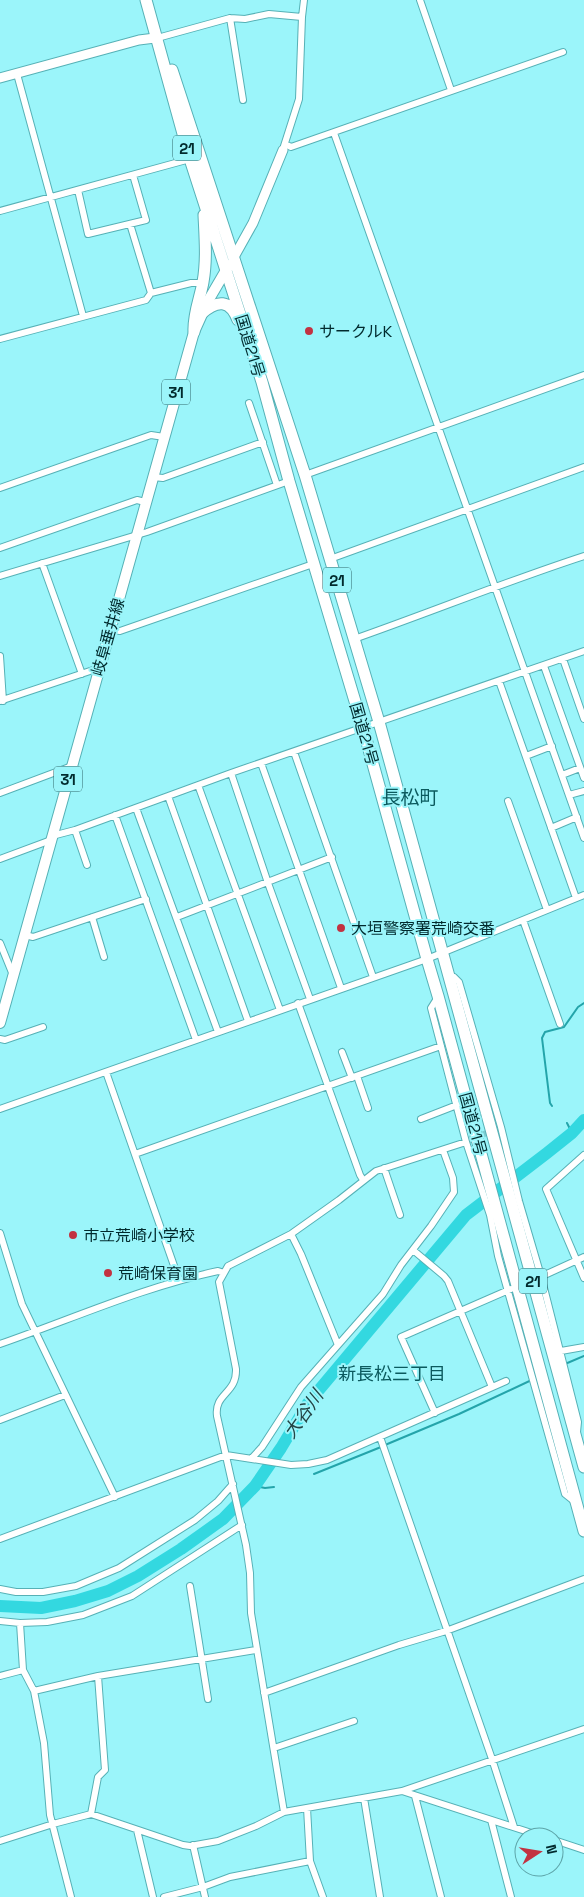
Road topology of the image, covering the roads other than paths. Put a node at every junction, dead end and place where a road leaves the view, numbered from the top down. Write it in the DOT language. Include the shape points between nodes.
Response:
graph roads {
  1 [pos="147,0"];
  2 [pos="304,0"];
  3 [pos="420,0"];
  4 [pos="302,17"];
  5 [pos="230,18"];
  6 [pos="158,37"];
  7 [pos="563,52"];
  8 [pos="17,74"];
  9 [pos="0,78"];
  10 [pos="452,90"];
  11 [pos="243,100"];
  12 [pos="334,133"];
  13 [pos="284,147"];
  14 [pos="190,160"];
  15 [pos="133,175"];
  16 [pos="197,179"];
  17 [pos="78,190"];
  18 [pos="50,197"];
  19 [pos="0,211"];
  20 [pos="130,224"];
  21 [pos="234,258"];
  22 [pos="226,270"];
  23 [pos="203,283"];
  24 [pos="152,293"];
  25 [pos="202,313"];
  26 [pos="83,316"];
  27 [pos="194,332"];
  28 [pos="0,340"];
  29 [pos="584,375"];
  30 [pos="262,382"];
  31 [pos="249,403"];
  32 [pos="438,428"];
  33 [pos="164,437"];
  34 [pos="263,442"];
  35 [pos="584,467"];
  36 [pos="305,475"];
  37 [pos="153,477"];
  38 [pos="288,482"];
  39 [pos="277,485"];
  40 [pos="0,488"];
  41 [pos="145,502"];
  42 [pos="466,508"];
  43 [pos="136,534"];
  44 [pos="0,548"];
  45 [pos="584,556"];
  46 [pos="330,559"];
  47 [pos="42,563"];
  48 [pos="313,564"];
  49 [pos="0,576"];
  50 [pos="494,589"];
  51 [pos="110,630"];
  52 [pos="354,639"];
  53 [pos="584,651"];
  54 [pos="0,656"];
  55 [pos="563,659"];
  56 [pos="544,666"];
  57 [pos="99,668"];
  58 [pos="525,672"];
  59 [pos="82,674"];
  60 [pos="499,681"];
  61 [pos="2,701"];
  62 [pos="584,719"];
  63 [pos="379,722"];
  64 [pos="363,728"];
  65 [pos="552,746"];
  66 [pos="294,752"];
  67 [pos="526,756"];
  68 [pos="261,763"];
  69 [pos="581,765"];
  70 [pos="72,766"];
  71 [pos="231,773"];
  72 [pos="562,774"];
  73 [pos="584,778"];
  74 [pos="198,785"];
  75 [pos="584,791"];
  76 [pos="0,793"];
  77 [pos="168,796"];
  78 [pos="569,796"];
  79 [pos="508,802"];
  80 [pos="136,808"];
  81 [pos="115,815"];
  82 [pos="577,818"];
  83 [pos="551,828"];
  84 [pos="75,830"];
  85 [pos="51,838"];
  86 [pos="584,838"];
  87 [pos="332,857"];
  88 [pos="0,859"];
  89 [pos="87,865"];
  90 [pos="300,870"];
  91 [pos="268,882"];
  92 [pos="238,894"];
  93 [pos="584,895"];
  94 [pos="576,898"];
  95 [pos="146,899"];
  96 [pos="207,906"];
  97 [pos="547,910"];
  98 [pos="92,917"];
  99 [pos="177,917"];
  100 [pos="523,920"];
  101 [pos="25,935"];
  102 [pos="0,943"];
  103 [pos="441,954"];
  104 [pos="104,957"];
  105 [pos="427,959"];
  106 [pos="14,976"];
  107 [pos="373,976"];
  108 [pos="341,988"];
  109 [pos="438,996"];
  110 [pos="310,999"];
  111 [pos="298,1004"];
  112 [pos="280,1010"];
  113 [pos="248,1021"];
  114 [pos="0,1023"];
  115 [pos="560,1024"];
  116 [pos="43,1027"];
  117 [pos="218,1032"];
  118 [pos="0,1039"];
  119 [pos="196,1040"];
  120 [pos="442,1046"];
  121 [pos="342,1052"];
  122 [pos="106,1072"];
  123 [pos="354,1077"];
  124 [pos="328,1086"];
  125 [pos="457,1105"];
  126 [pos="368,1108"];
  127 [pos="0,1109"];
  128 [pos="421,1119"];
  129 [pos="466,1142"];
  130 [pos="443,1150"];
  131 [pos="135,1154"];
  132 [pos="584,1155"];
  133 [pos="384,1168"];
  134 [pos="483,1177"];
  135 [pos="363,1180"];
  136 [pos="514,1200"];
  137 [pos="493,1212"];
  138 [pos="400,1215"];
  139 [pos="0,1233"];
  140 [pos="291,1234"];
  141 [pos="415,1251"];
  142 [pos="584,1257"];
  143 [pos="576,1260"];
  144 [pos="224,1273"];
  145 [pos="539,1277"];
  146 [pos="584,1278"];
  147 [pos="179,1280"];
  148 [pos="510,1290"];
  149 [pos="460,1312"];
  150 [pos="34,1330"];
  151 [pos="0,1344"];
  152 [pos="338,1345"];
  153 [pos="584,1347"];
  154 [pos="561,1351"];
  155 [pos="536,1372"];
  156 [pos="506,1381"];
  157 [pos="492,1387"];
  158 [pos="65,1395"];
  159 [pos="435,1413"];
  160 [pos="0,1420"];
  161 [pos="575,1436"];
  162 [pos="380,1437"];
  163 [pos="226,1455"];
  164 [pos="255,1459"];
  165 [pos="584,1467"];
  166 [pos="233,1486"];
  167 [pos="115,1497"];
  168 [pos="576,1502"];
  169 [pos="241,1523"];
  170 [pos="584,1531"];
  171 [pos="0,1538"];
  172 [pos="584,1579"];
  173 [pos="190,1586"];
  174 [pos="0,1589"];
  175 [pos="0,1621"];
  176 [pos="20,1623"];
  177 [pos="446,1631"];
  178 [pos="256,1650"];
  179 [pos="203,1660"];
  180 [pos="23,1670"];
  181 [pos="0,1676"];
  182 [pos="98,1676"];
  183 [pos="34,1691"];
  184 [pos="264,1693"];
  185 [pos="208,1700"];
  186 [pos="354,1721"];
  187 [pos="584,1729"];
  188 [pos="274,1748"];
  189 [pos="492,1759"];
  190 [pos="402,1791"];
  191 [pos="414,1796"];
  192 [pos="364,1798"];
  193 [pos="307,1808"];
  194 [pos="284,1812"];
  195 [pos="91,1814"];
  196 [pos="491,1820"];
  197 [pos="53,1824"];
  198 [pos="514,1827"];
  199 [pos="136,1830"];
  200 [pos="0,1841"];
  201 [pos="564,1843"];
  202 [pos="194,1845"];
  203 [pos="584,1850"];
  204 [pos="310,1861"];
  205 [pos="203,1887"];
  206 [pos="71,1897"];
  207 [pos="153,1897"];
  208 [pos="164,1897"];
  209 [pos="205,1897"];
  210 [pos="323,1897"];
  211 [pos="380,1897"];
  212 [pos="441,1897"];
  213 [pos="511,1897"];
  1 -- 6 [label="highway, 国道21号 / 21"];
  2 -- 4 [label="street"];
  3 -- 10 [label="street"];
  4 -- 5 [label="street" via="270,14"];
  4 -- 13 [label="street" via="299,98"];
  5 -- 6 [label="street"];
  5 -- 11 [label="street"];
  6 -- 8 [label="street"];
  6 -- 14 [label="highway, 国道21号 / 21"];
  6 -- 21 [label="highway, 国道21号 / 21"];
  7 -- 10 [label="street"];
  8 -- 9 [label="street"];
  8 -- 18 [label="street"];
  10 -- 12 [label="street"];
  12 -- 13 [label="street" via="291,148"];
  12 -- 32 [label="street"];
  13 -- 21 [label="street"];
  14 -- 15 [label="street"];
  14 -- 16 [label="highway, 国道21号 / 21"];
  15 -- 17 [label="street"];
  15 -- 20 [label="street" via="146,220"];
  16 -- 22 [label="highway, 国道21号 / 21"];
  16 -- 23 [label="highway, 21" via="206,240"];
  17 -- 18 [label="street"];
  17 -- 20 [label="street" via="88,234"];
  18 -- 19 [label="street"];
  18 -- 26 [label="street"];
  20 -- 24 [label="street"];
  21 -- 22 [label="main road, 岐阜垂井線 / 31"];
  21 -- 36 [label="highway, 国道21号 / 21"];
  22 -- 25 [label="main road, 岐阜垂井線 / 31"];
  22 -- 30 [label="highway, 国道21号 / 21"];
  23 -- 24 [label="street"];
  23 -- 27 [label="highway, 21" via="193,320"];
  24 -- 26 [label="street" via="146,300"];
  25 -- 27 [label="main road, 岐阜垂井線 / 31"];
  25 -- 30 [label="highway, 21" via="218,303 235,312 250,358"];
  26 -- 28 [label="street"];
  27 -- 33 [label="main road, 岐阜垂井線 / 31"];
  29 -- 32 [label="street"];
  30 -- 38 [label="highway, 国道21号 / 21"];
  31 -- 34 [label="street"];
  32 -- 36 [label="street"];
  32 -- 42 [label="street"];
  33 -- 37 [label="main road, 岐阜垂井線 / 31"];
  33 -- 40 [label="street" via="151,435"];
  34 -- 37 [label="street" via="163,478"];
  34 -- 39 [label="street"];
  35 -- 42 [label="street"];
  36 -- 46 [label="highway, 国道21号 / 21"];
  37 -- 41 [label="main road, 岐阜垂井線 / 31"];
  38 -- 39 [label="street"];
  38 -- 48 [label="highway, 国道21号 / 21"];
  39 -- 43 [label="street"];
  41 -- 43 [label="main road, 岐阜垂井線 / 31"];
  41 -- 44 [label="street" via="137,500"];
  42 -- 46 [label="street"];
  42 -- 50 [label="street"];
  43 -- 47 [label="street"];
  43 -- 51 [label="main road, 岐阜垂井線 / 31"];
  45 -- 50 [label="street" via="533,572"];
  46 -- 52 [label="highway, 国道21号 / 21"];
  47 -- 49 [label="street"];
  47 -- 59 [label="street"];
  48 -- 51 [label="street" via="120,631"];
  48 -- 64 [label="highway, 国道21号 / 21"];
  50 -- 52 [label="street"];
  50 -- 58 [label="street"];
  51 -- 57 [label="main road, 岐阜垂井線 / 31"];
  52 -- 63 [label="highway, 国道21号 / 21"];
  53 -- 55 [label="street"];
  54 -- 61 [label="street"];
  55 -- 56 [label="street"];
  55 -- 62 [label="street"];
  56 -- 58 [label="street"];
  56 -- 69 [label="street"];
  57 -- 59 [label="street"];
  57 -- 70 [label="main road, 岐阜垂井線 / 31"];
  58 -- 60 [label="street"];
  58 -- 65 [label="street"];
  59 -- 61 [label="street"];
  60 -- 63 [label="street"];
  60 -- 67 [label="street"];
  63 -- 64 [label="street"];
  63 -- 103 [label="highway, 国道21号 / 21"];
  64 -- 66 [label="street"];
  64 -- 105 [label="highway, 国道21号 / 21"];
  65 -- 67 [label="street"];
  65 -- 72 [label="street"];
  66 -- 68 [label="street"];
  66 -- 87 [label="street"];
  67 -- 83 [label="street"];
  68 -- 71 [label="street"];
  68 -- 90 [label="street"];
  69 -- 72 [label="street"];
  69 -- 73 [label="street"];
  70 -- 76 [label="street"];
  70 -- 85 [label="main road, 岐阜垂井線 / 31"];
  71 -- 74 [label="street"];
  71 -- 91 [label="street"];
  72 -- 78 [label="street"];
  74 -- 77 [label="street"];
  74 -- 92 [label="street"];
  75 -- 78 [label="street"];
  77 -- 80 [label="street"];
  77 -- 96 [label="street"];
  78 -- 82 [label="street"];
  79 -- 97 [label="street"];
  80 -- 81 [label="street"];
  80 -- 99 [label="street"];
  81 -- 84 [label="street"];
  81 -- 95 [label="street"];
  82 -- 83 [label="street"];
  82 -- 86 [label="street"];
  83 -- 94 [label="street"];
  84 -- 85 [label="street"];
  84 -- 89 [label="street"];
  85 -- 88 [label="street"];
  85 -- 101 [label="main road, 岐阜垂井線 / 31"];
  87 -- 90 [label="street"];
  87 -- 107 [label="street"];
  90 -- 91 [label="street"];
  90 -- 108 [label="street"];
  91 -- 92 [label="street"];
  91 -- 110 [label="street"];
  92 -- 96 [label="street"];
  92 -- 112 [label="street"];
  93 -- 94 [label="street"];
  94 -- 97 [label="street"];
  95 -- 98 [label="street"];
  95 -- 119 [label="street"];
  96 -- 99 [label="street"];
  96 -- 113 [label="street"];
  97 -- 100 [label="street"];
  98 -- 101 [label="street" via="34,937"];
  98 -- 104 [label="street"];
  99 -- 117 [label="street"];
  100 -- 103 [label="street"];
  100 -- 115 [label="street"];
  101 -- 106 [label="main road, 岐阜垂井線 / 31"];
  102 -- 106 [label="street"];
  103 -- 105 [label="street"];
  103 -- 136 [label="highway, 国道21号 / 21"];
  105 -- 107 [label="street"];
  105 -- 109 [label="highway, 国道21号 / 21"];
  106 -- 114 [label="main road, 岐阜垂井線 / 31"];
  107 -- 108 [label="street"];
  108 -- 110 [label="street"];
  109 -- 120 [label="street" via="431,1008"];
  109 -- 134 [label="highway, 国道21号 / 21"];
  110 -- 111 [label="street"];
  111 -- 112 [label="street"];
  111 -- 124 [label="street"];
  112 -- 113 [label="street"];
  113 -- 117 [label="street"];
  116 -- 118 [label="street"];
  117 -- 119 [label="street"];
  119 -- 122 [label="street"];
  120 -- 123 [label="street"];
  120 -- 125 [label="street"];
  121 -- 123 [label="street"];
  122 -- 127 [label="street"];
  122 -- 131 [label="street"];
  123 -- 124 [label="street"];
  123 -- 126 [label="street"];
  124 -- 131 [label="street"];
  124 -- 135 [label="street"];
  125 -- 128 [label="street"];
  125 -- 129 [label="street"];
  129 -- 130 [label="street"];
  129 -- 134 [label="street"];
  130 -- 133 [label="street"];
  130 -- 141 [label="street" via="453,1178 454,1192"];
  131 -- 147 [label="street"];
  132 -- 143 [label="street" via="546,1189"];
  133 -- 135 [label="street"];
  133 -- 138 [label="street"];
  134 -- 137 [label="highway, 国道21号 / 21"];
  135 -- 140 [label="street"];
  136 -- 145 [label="street"];
  136 -- 161 [label="highway, 国道21号 / 21"];
  137 -- 148 [label="street" via="498,1256"];
  137 -- 155 [label="highway, 国道21号 / 21"];
  139 -- 150 [label="street" via="17,1291"];
  140 -- 144 [label="street" via="228,1266"];
  140 -- 152 [label="street"];
  141 -- 149 [label="street" via="448,1281"];
  141 -- 152 [label="street"];
  142 -- 143 [label="street"];
  143 -- 145 [label="street"];
  143 -- 146 [label="street"];
  144 -- 147 [label="street" via="218,1271"];
  144 -- 163 [label="street" via="219,1282 237,1378 216,1408"];
  145 -- 154 [label="street"];
  147 -- 150 [label="street"];
  148 -- 149 [label="street"];
  148 -- 155 [label="street"];
  149 -- 157 [label="street"];
  149 -- 159 [label="street" via="401,1337"];
  150 -- 151 [label="street"];
  150 -- 158 [label="street"];
  152 -- 164 [label="street" via="301,1387"];
  153 -- 154 [label="street"];
  154 -- 161 [label="street" via="578,1422"];
  155 -- 168 [label="highway, 国道21号 / 21" via="546,1390"];
  155 -- 168 [label="street" via="534,1384 566,1494"];
  156 -- 157 [label="street"];
  157 -- 159 [label="street"];
  158 -- 160 [label="street"];
  158 -- 167 [label="street"];
  159 -- 162 [label="street"];
  161 -- 165 [label="highway, 国道21号 / 21"];
  162 -- 164 [label="street" via="327,1460 308,1464"];
  162 -- 177 [label="street"];
  163 -- 164 [label="street"];
  163 -- 166 [label="street"];
  163 -- 167 [label="street"];
  166 -- 169 [label="street"];
  166 -- 174 [label="street" via="195,1520 119,1568 76,1586 43,1592"];
  167 -- 171 [label="street"];
  168 -- 170 [label="highway, 国道21号 / 21"];
  169 -- 176 [label="street" via="132,1596 83,1615"];
  169 -- 178 [label="street" via="250,1573"];
  172 -- 177 [label="street"];
  173 -- 179 [label="street"];
  175 -- 176 [label="street"];
  176 -- 180 [label="street"];
  177 -- 184 [label="street"];
  177 -- 189 [label="street"];
  178 -- 179 [label="street"];
  178 -- 184 [label="street"];
  179 -- 182 [label="street"];
  179 -- 185 [label="street"];
  180 -- 181 [label="street"];
  180 -- 183 [label="street"];
  182 -- 183 [label="street"];
  182 -- 195 [label="street" via="105,1770 98,1777"];
  183 -- 197 [label="street" via="44,1743"];
  184 -- 188 [label="street"];
  186 -- 188 [label="street"];
  187 -- 189 [label="street"];
  188 -- 194 [label="street"];
  189 -- 190 [label="street"];
  189 -- 198 [label="street"];
  190 -- 191 [label="street"];
  190 -- 192 [label="street"];
  191 -- 196 [label="street"];
  191 -- 212 [label="street"];
  192 -- 193 [label="street"];
  192 -- 211 [label="street"];
  193 -- 194 [label="street"];
  193 -- 204 [label="street"];
  194 -- 202 [label="street" via="229,1837"];
  195 -- 197 [label="street"];
  195 -- 199 [label="street"];
  196 -- 198 [label="street"];
  196 -- 213 [label="street"];
  197 -- 200 [label="street"];
  197 -- 206 [label="street"];
  199 -- 202 [label="street" via="183,1845"];
  199 -- 207 [label="street"];
  201 -- 203 [label="street"];
  202 -- 205 [label="street"];
  204 -- 205 [label="street" via="230,1877"];
  204 -- 210 [label="street"];
  205 -- 208 [label="street"];
  205 -- 209 [label="street"];
}
